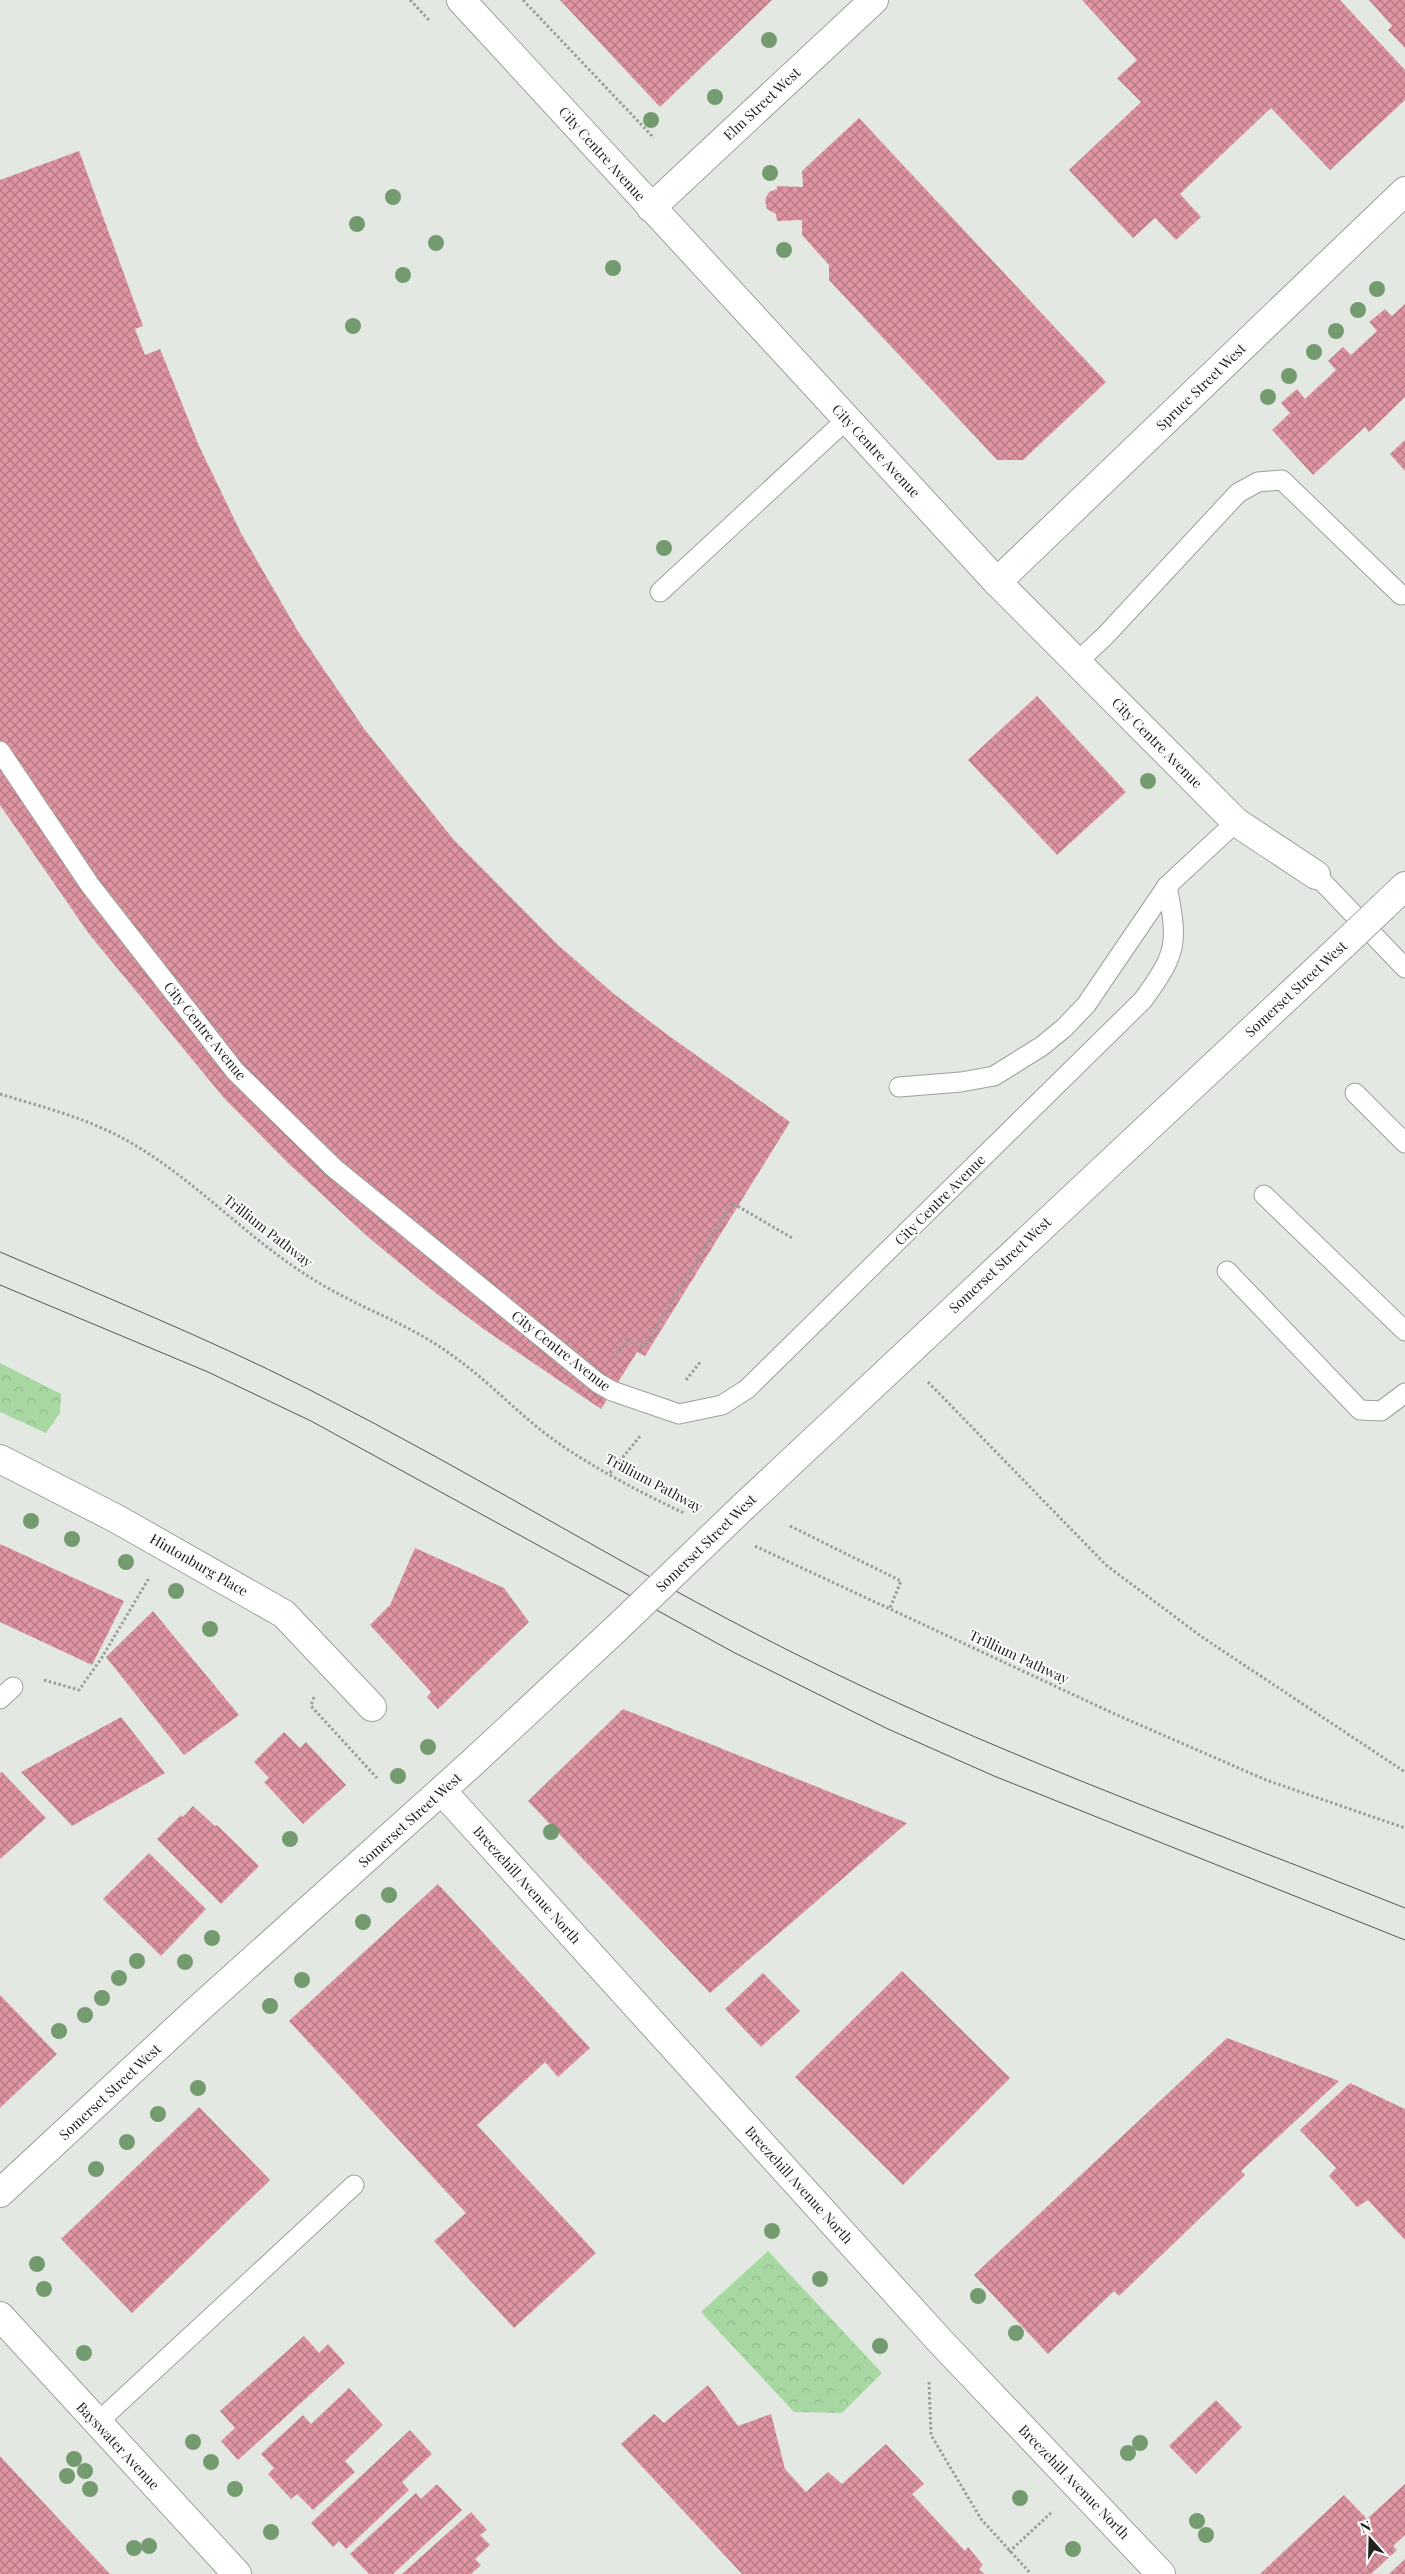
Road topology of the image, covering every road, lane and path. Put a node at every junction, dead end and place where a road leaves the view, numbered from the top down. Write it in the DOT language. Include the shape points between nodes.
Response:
graph roads {
  1 [pos="461,0"];
  2 [pos="523,0"];
  3 [pos="874,0"];
  4 [pos="654,138"];
  5 [pos="1400,206"];
  6 [pos="651,208"];
  7 [pos="846,419"];
  8 [pos="997,582"];
  9 [pos="660,592"];
  10 [pos="1401,595"];
  11 [pos="1076,663"];
  12 [pos="0,750"];
  13 [pos="1236,822"];
  14 [pos="1316,875"];
  15 [pos="1167,886"];
  16 [pos="1405,886"];
  17 [pos="1405,968"];
  18 [pos="899,1087"];
  19 [pos="1356,1092"];
  20 [pos="0,1094"];
  21 [pos="1403,1136"];
  22 [pos="1264,1195"];
  23 [pos="794,1240"];
  24 [pos="1227,1271"];
  25 [pos="1405,1331"];
  26 [pos="644,1347"];
  27 [pos="903,1357"];
  28 [pos="1405,1393"];
  29 [pos="0,1459"];
  30 [pos="687,1514"];
  31 [pos="790,1526"];
  32 [pos="749,1543"];
  33 [pos="166,1547"];
  34 [pos="890,1608"];
  35 [pos="6,1693"];
  36 [pos="372,1707"];
  37 [pos="353,1752"];
  38 [pos="1405,1772"];
  39 [pos="378,1778"];
  40 [pos="442,1791"];
  41 [pos="1405,1828"];
  42 [pos="354,2185"];
  43 [pos="0,2194"];
  44 [pos="0,2316"];
  45 [pos="930,2374"];
  46 [pos="97,2423"];
  47 [pos="1055,2509"];
  48 [pos="1009,2552"];
  49 [pos="237,2574"];
  50 [pos="1031,2574"];
  51 [pos="1162,2574"];
  1 -- 6 [label="street, City Centre Avenue"];
  2 -- 4 [label="path"];
  3 -- 6 [label="street, Elm Street West"];
  5 -- 8 [label="street, Spruce Street West"];
  6 -- 7 [label="street, City Centre Avenue"];
  7 -- 8 [label="street, City Centre Avenue"];
  7 -- 9 [label="lane"];
  8 -- 11 [label="street, City Centre Avenue"];
  10 -- 11 [label="lane" via="1282,480 1258,482 1238,493"];
  11 -- 13 [label="street, City Centre Avenue"];
  12 -- 15 [label="lane, City Centre Avenue, bridge" via="90,885 235,1071 334,1168 598,1382 612,1391 679,1414 722,1405 747,1389 1143,1000 1166,969 1173,948 1174,921"];
  13 -- 14 [label="street, City Centre Avenue"];
  13 -- 15 [label="lane"];
  14 -- 17 [label="lane"];
  15 -- 18 [label="lane" via="1086,1005 1042,1046 994,1076"];
  16 -- 27 [label="street, Somerset Street West, bridge"];
  19 -- 21 [label="lane"];
  20 -- 30 [label="path, Trillium Pathway" via="83,1120 125,1139 182,1177 263,1245 312,1279 442,1347 471,1368 537,1427 572,1452 652,1498"];
  22 -- 25 [label="lane"];
  23 -- 26 [label="path" via="732,1203"];
  24 -- 28 [label="lane" via="1360,1410 1381,1411"];
  27 -- 38 [label="path" via="1106,1565 1202,1637"];
  27 -- 40 [label="street, Somerset Street West, bridge"];
  29 -- 33 [label="street, Hintonburg Place"];
  31 -- 34 [label="path" via="901,1581"];
  32 -- 34 [label="path, Trillium Pathway"];
  33 -- 35 [label="path" via="101,1659 79,1690 41,1679"];
  33 -- 36 [label="street, Hintonburg Place" via="284,1614"];
  34 -- 41 [label="path, Trillium Pathway" via="1117,1715 1266,1780"];
  37 -- 39 [label="path"];
  40 -- 43 [label="street, Somerset Street West" via="195,2012"];
  40 -- 51 [label="street, Breezehill Avenue North" via="940,2341"];
  42 -- 46 [label="lane"];
  44 -- 46 [label="street, Bayswater Avenue"];
  45 -- 48 [label="path" via="931,2435 981,2518"];
  46 -- 49 [label="street, Bayswater Avenue"];
  47 -- 48 [label="path"];
  48 -- 50 [label="path"];
}
